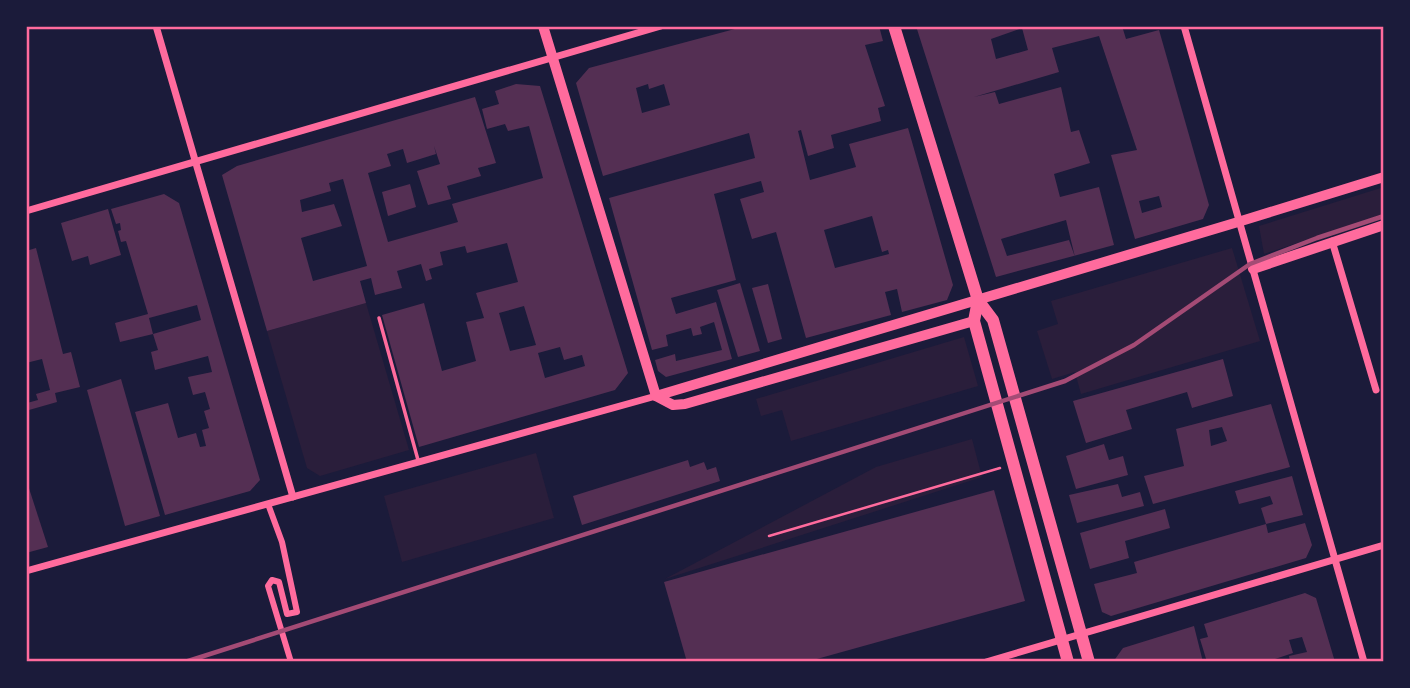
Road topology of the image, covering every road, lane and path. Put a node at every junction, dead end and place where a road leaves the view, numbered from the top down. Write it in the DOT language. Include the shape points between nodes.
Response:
graph roads {
  1 [pos="156,26"];
  2 [pos="543,26"];
  3 [pos="661,26"];
  4 [pos="894,26"];
  5 [pos="1184,26"];
  6 [pos="552,58"];
  7 [pos="195,161"];
  8 [pos="1384,177"];
  9 [pos="26,211"];
  10 [pos="1238,222"];
  11 [pos="1384,225"];
  12 [pos="1332,241"];
  13 [pos="1253,269"];
  14 [pos="978,300"];
  15 [pos="379,318"];
  16 [pos="974,321"];
  17 [pos="1376,390"];
  18 [pos="656,396"];
  19 [pos="418,462"];
  20 [pos="1014,464"];
  21 [pos="293,497"];
  22 [pos="268,504"];
  23 [pos="769,536"];
  24 [pos="1384,545"];
  25 [pos="1335,560"];
  26 [pos="26,571"];
  27 [pos="1082,635"];
  28 [pos="1062,640"];
  29 [pos="291,662"];
  30 [pos="986,662"];
  31 [pos="1068,662"];
  32 [pos="1089,662"];
  33 [pos="1364,662"];
  1 -- 7 [label="street"];
  2 -- 6 [label="main road"];
  3 -- 6 [label="street"];
  4 -- 14 [label="main road"];
  5 -- 10 [label="street"];
  6 -- 7 [label="street"];
  6 -- 18 [label="main road"];
  7 -- 9 [label="street"];
  7 -- 21 [label="street"];
  8 -- 10 [label="street"];
  10 -- 13 [label="street"];
  10 -- 14 [label="street"];
  11 -- 12 [label="street"];
  12 -- 13 [label="street"];
  12 -- 17 [label="street"];
  13 -- 25 [label="street"];
  14 -- 16 [label="main road"];
  14 -- 18 [label="street"];
  14 -- 27 [label="main road" via="993,320"];
  15 -- 19 [label="lane"];
  16 -- 18 [label="main road" via="685,404 673,405"];
  16 -- 20 [label="main road"];
  18 -- 19 [label="street"];
  19 -- 21 [label="street"];
  20 -- 23 [label="path"];
  20 -- 28 [label="main road"];
  21 -- 22 [label="street"];
  22 -- 26 [label="street"];
  22 -- 29 [label="street" via="282,542 297,612 287,614 278,582 272,580 268,586"];
  24 -- 25 [label="street"];
  25 -- 27 [label="street"];
  25 -- 33 [label="street"];
  27 -- 28 [label="street"];
  27 -- 32 [label="main road"];
  28 -- 30 [label="street"];
  28 -- 31 [label="main road"];
}
